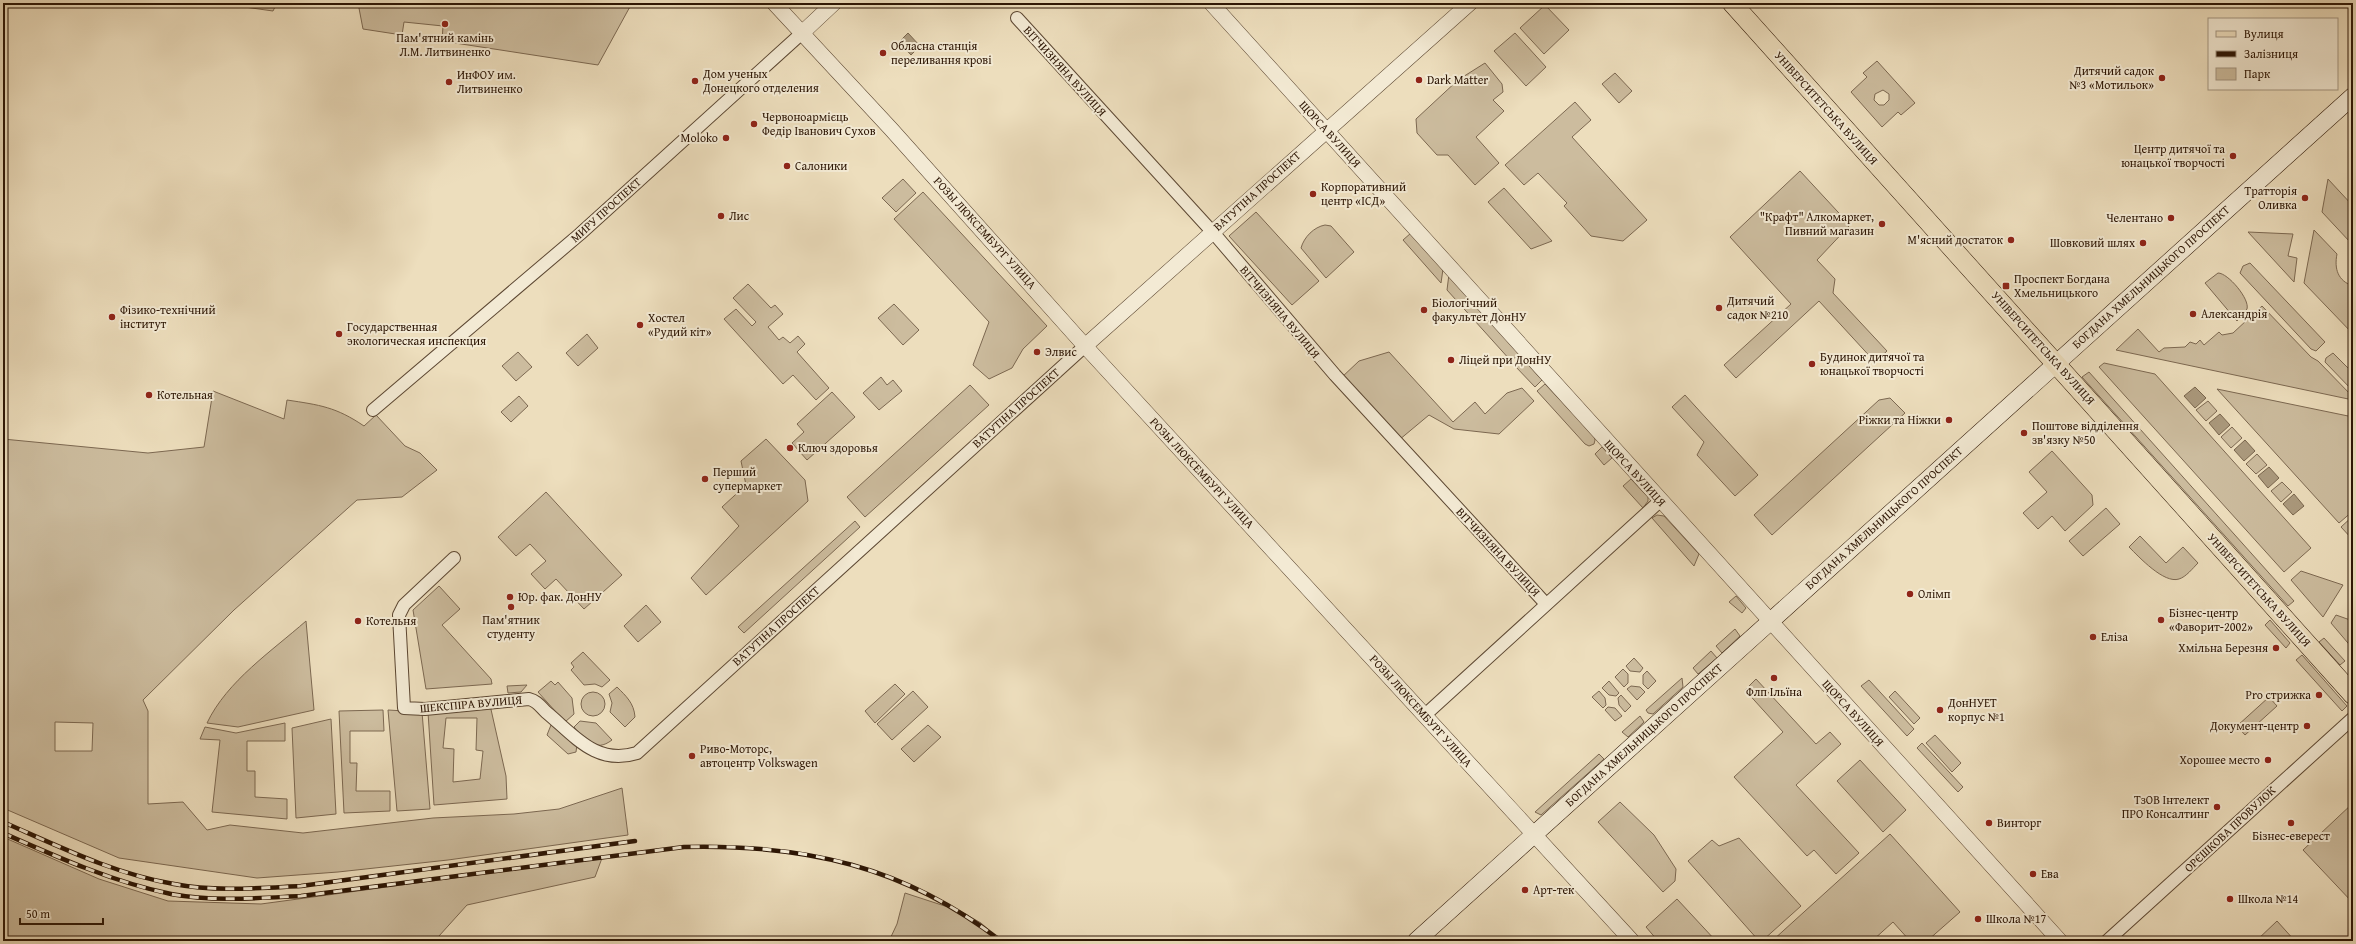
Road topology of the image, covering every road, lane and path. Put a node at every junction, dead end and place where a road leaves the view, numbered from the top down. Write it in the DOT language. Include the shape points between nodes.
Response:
graph roads {
  1 [pos="774,3"];
  2 [pos="834,3"];
  3 [pos="1211,3"];
  4 [pos="1470,3"];
  5 [pos="1732,3"];
  6 [pos="1017,18"];
  7 [pos="802,33"];
  8 [pos="2353,96"];
  9 [pos="1326,130"];
  10 [pos="1212,232"];
  11 [pos="1085,346"];
  12 [pos="2055,363"];
  13 [pos="373,410"];
  14 [pos="1660,501"];
  15 [pos="454,558"];
  16 [pos="1546,604"];
  17 [pos="1770,622"];
  18 [pos="2353,695"];
  19 [pos="1425,714"];
  20 [pos="2353,718"];
  21 [pos="637,753"];
  22 [pos="1534,834"];
  23 [pos="1416,941"];
  24 [pos="1632,941"];
  25 [pos="2060,941"];
  26 [pos="2107,941"];
  1 -- 7 [label="street, РОЗЫ ЛЮКСЕМБУРГ УЛИЦА"];
  2 -- 7 [label="street, МИРУ ПРОСПЕКТ"];
  3 -- 9 [label="street, ЩОРСА ВУЛИЦЯ"];
  4 -- 9 [label="street, ВАТУТІНА ПРОСПЕКТ"];
  5 -- 12 [label="main road, УНІВЕРСИТЕТСЬКА ВУЛИЦЯ"];
  6 -- 10 [label="street, ВІТЧИЗНЯНА ВУЛИЦЯ"];
  7 -- 11 [label="street, РОЗЫ ЛЮКСЕМБУРГ УЛИЦА" via="902,140"];
  7 -- 13 [label="street, МИРУ ПРОСПЕКТ" via="580,234"];
  8 -- 12 [label="main road, БОГДАНА ХМЕЛЬНИЦЬКОГО ПРОСПЕКТ"];
  9 -- 10 [label="street, ВАТУТІНА ПРОСПЕКТ"];
  9 -- 14 [label="street, ЩОРСА ВУЛИЦЯ"];
  10 -- 11 [label="street, ВАТУТІНА ПРОСПЕКТ"];
  10 -- 16 [label="street, ВІТЧИЗНЯНА ВУЛИЦЯ" via="1325,365"];
  11 -- 19 [label="street, РОЗЫ ЛЮКСЕМБУРГ УЛИЦА"];
  11 -- 21 [label="street, ВАТУТІНА ПРОСПЕКТ"];
  12 -- 17 [label="main road, БОГДАНА ХМЕЛЬНИЦЬКОГО ПРОСПЕКТ"];
  12 -- 18 [label="main road, УНІВЕРСИТЕТСЬКА ВУЛИЦЯ"];
  14 -- 16 [label="street, ВІТЧИЗНЯНА ВУЛИЦЯ"];
  14 -- 17 [label="street, ЩОРСА ВУЛИЦЯ"];
  15 -- 21 [label="street, ШЕКСПІРА ВУЛИЦЯ" via="404,605 399,615 404,708 424,709 529,699 536,701 565,729 594,751 623,757"];
  16 -- 19 [label="street, ВІТЧИЗНЯНА ВУЛИЦЯ"];
  17 -- 22 [label="main road, БОГДАНА ХМЕЛЬНИЦЬКОГО ПРОСПЕКТ"];
  17 -- 25 [label="street, ЩОРСА ВУЛИЦЯ"];
  19 -- 22 [label="street, РОЗЫ ЛЮКСЕМБУРГ УЛИЦА"];
  20 -- 26 [label="street, ОРЄШКОВА ПРОВУЛОК"];
  22 -- 23 [label="main road, БОГДАНА ХМЕЛЬНИЦЬКОГО ПРОСПЕКТ"];
  22 -- 24 [label="street, РОЗЫ ЛЮКСЕМБУРГ УЛИЦА"];
}
